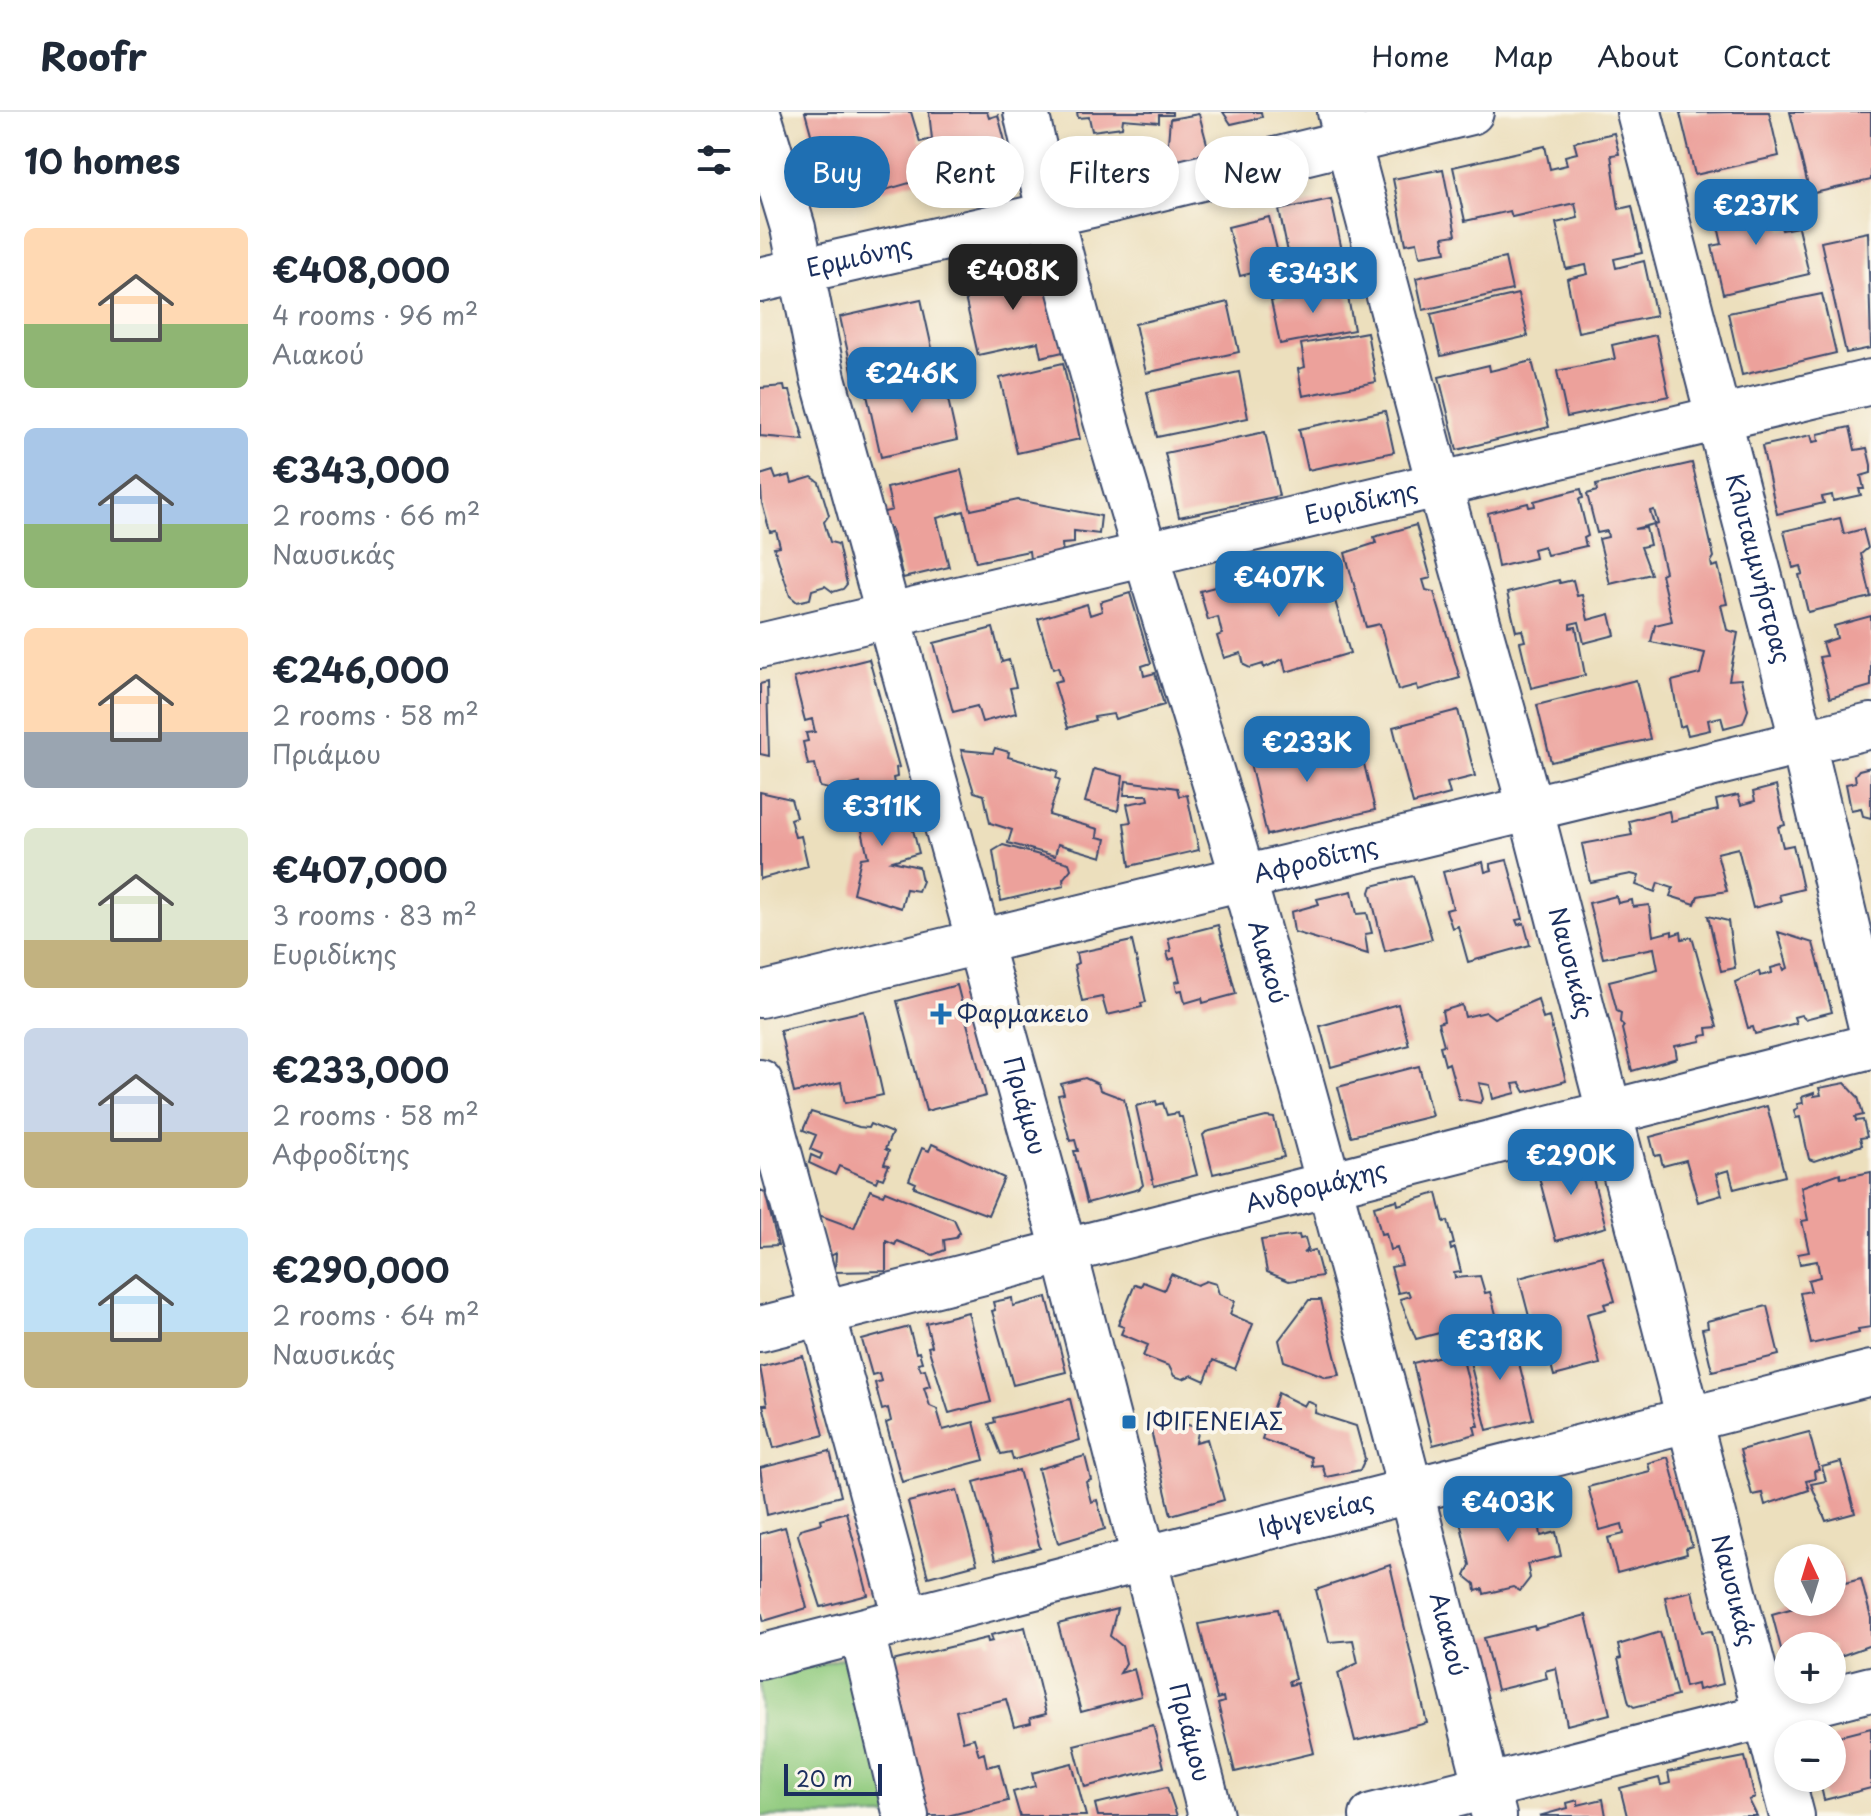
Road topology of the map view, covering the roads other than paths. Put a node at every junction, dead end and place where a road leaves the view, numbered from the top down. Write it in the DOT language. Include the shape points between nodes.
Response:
graph roads {
  1 [pos="1026,112"];
  2 [pos="1471,112"];
  3 [pos="1639,112"];
  4 [pos="760,119"];
  5 [pos="1345,128"];
  6 [pos="1049,215"];
  7 [pos="780,276"];
  8 [pos="1871,382"];
  9 [pos="1720,418"];
  10 [pos="1439,484"];
  11 [pos="1145,555"];
  12 [pos="890,614"];
  13 [pos="760,646"];
  14 [pos="1871,726"];
  15 [pos="1803,743"];
  16 [pos="1530,807"];
  17 [pos="1242,876"];
  18 [pos="978,941"];
  19 [pos="760,995"];
  20 [pos="1871,1027"];
  21 [pos="1871,1046"];
  22 [pos="760,1082"];
  23 [pos="1609,1111"];
  24 [pos="1330,1181"];
  25 [pos="1065,1253"];
  26 [pos="824,1312"];
  27 [pos="760,1329"];
  28 [pos="1871,1373"];
  29 [pos="1693,1421"];
  30 [pos="1409,1491"];
  31 [pos="1147,1558"];
  32 [pos="906,1618"];
  33 [pos="862,1632"];
  34 [pos="760,1657"];
  35 [pos="1871,1689"];
  36 [pos="1767,1716"];
  37 [pos="1491,1802"];
  38 [pos="906,1816"];
  39 [pos="1211,1816"];
  40 [pos="1372,1816"];
  41 [pos="1792,1816"];
  1 -- 6 [label="street, Αιακού"];
  2 -- 5 [label="street, Ερμιόνης"];
  3 -- 9 [label="street, Κλυταιμνήστρας"];
  4 -- 7 [label="street, Πριάμου" via="793,228"];
  5 -- 6 [label="street, Ερμιόνης"];
  5 -- 10 [label="street, Ναυσικάς"];
  6 -- 7 [label="street, Ερμιόνης"];
  6 -- 11 [label="street, Αιακού"];
  7 -- 12 [label="street, Πριάμου" via="823,378"];
  8 -- 9 [label="street, Ευριδίκης"];
  9 -- 10 [label="street, Ευριδίκης"];
  9 -- 15 [label="street, Κλυταιμνήστρας"];
  10 -- 11 [label="street, Ευριδίκης"];
  10 -- 16 [label="street, Ναυσικάς"];
  11 -- 12 [label="street, Ευριδίκης"];
  11 -- 17 [label="street, Αιακού"];
  12 -- 13 [label="street, Ευριδίκης"];
  12 -- 18 [label="street, Πριάμου"];
  14 -- 15 [label="street, Αφροδίτης"];
  15 -- 16 [label="street, Αφροδίτης"];
  15 -- 20 [label="street, Κλυταιμνήστρας"];
  16 -- 17 [label="street, Αφροδίτης"];
  16 -- 23 [label="street, Ναυσικάς"];
  17 -- 18 [label="street, Αφροδίτης"];
  17 -- 24 [label="street, Αιακού"];
  18 -- 19 [label="street, Αφροδίτης"];
  18 -- 25 [label="street, Πριάμου"];
  21 -- 23 [label="street, Ανδρομάχης"];
  22 -- 26 [label="street"];
  23 -- 24 [label="street, Ανδρομάχης"];
  23 -- 29 [label="street, Ναυσικάς"];
  24 -- 25 [label="street, Ανδρομάχης"];
  24 -- 30 [label="street, Αιακού"];
  25 -- 26 [label="street, Ανδρομάχης"];
  25 -- 31 [label="street, Πριάμου"];
  26 -- 27 [label="street, Ανδρομάχης"];
  26 -- 32 [label="street"];
  28 -- 29 [label="street, Ιφιγενείας"];
  29 -- 30 [label="street, Ιφιγενείας"];
  29 -- 36 [label="street, Ναυσικάς"];
  30 -- 31 [label="street, Ιφιγενείας"];
  30 -- 37 [label="street, Αιακού"];
  31 -- 32 [label="street, Ιφιγενείας"];
  31 -- 39 [label="street, Πριάμου"];
  32 -- 33 [label="street, Ιφιγενείας"];
  33 -- 34 [label="street, Ιφιγενείας"];
  33 -- 38 [label="street"];
  35 -- 36 [label="street"];
  36 -- 37 [label="street"];
  36 -- 41 [label="street, Ναυσικάς"];
  37 -- 40 [label="street"];
}
